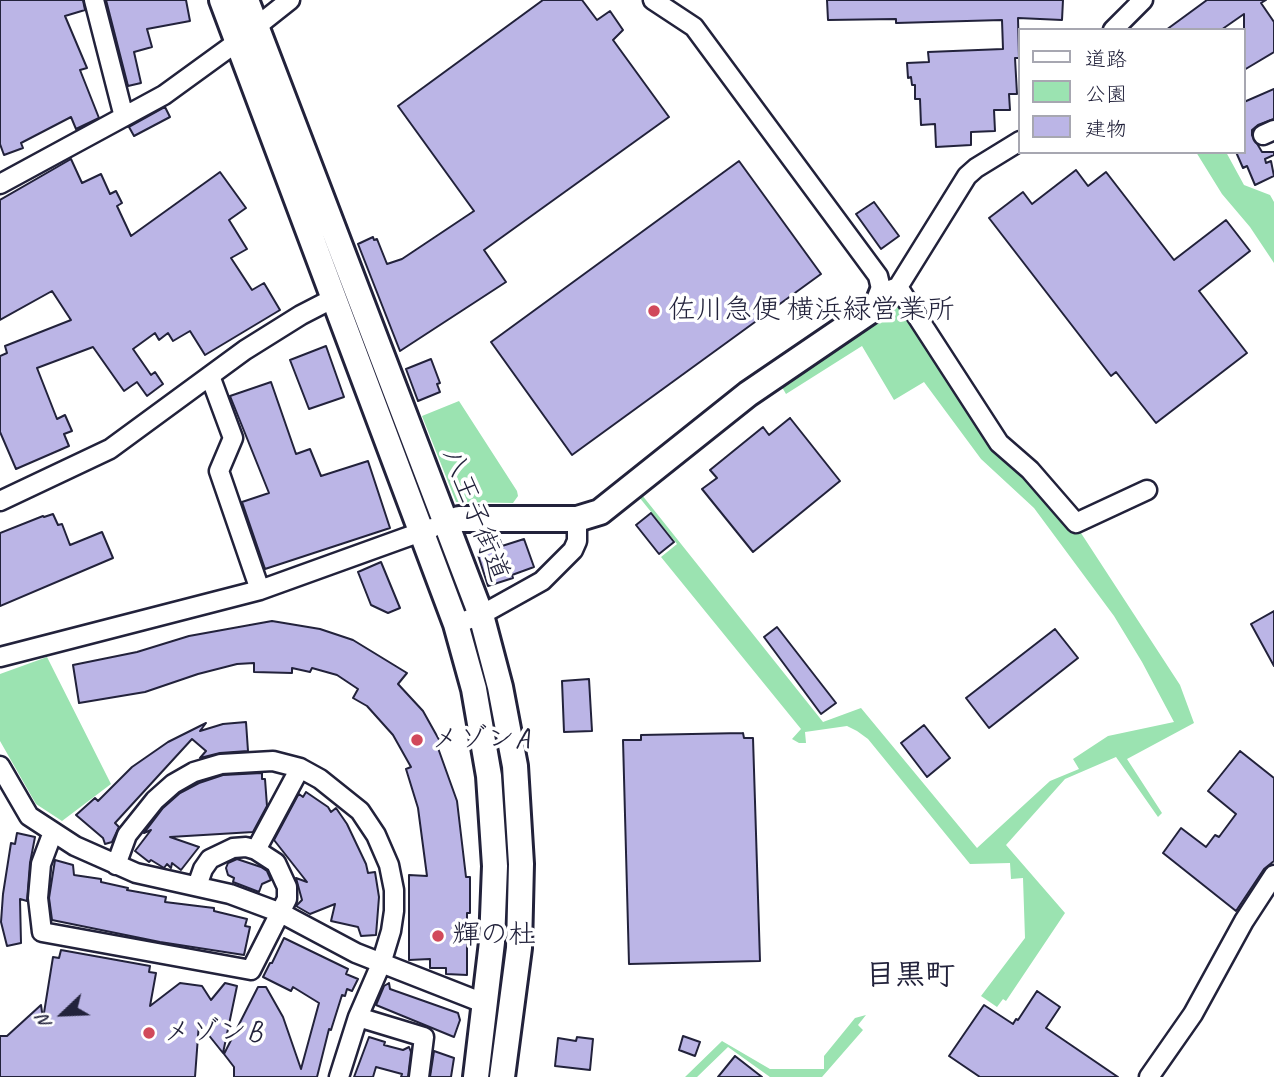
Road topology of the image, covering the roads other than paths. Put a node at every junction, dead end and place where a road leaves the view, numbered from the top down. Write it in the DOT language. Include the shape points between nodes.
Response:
graph roads {
  1 [pos="94,0"];
  2 [pos="222,0"];
  3 [pos="246,0"];
  4 [pos="290,0"];
  5 [pos="653,0"];
  6 [pos="1143,0"];
  7 [pos="1115,28"];
  8 [pos="247,35"];
  9 [pos="124,117"];
  10 [pos="1018,142"];
  11 [pos="0,184"];
  12 [pos="890,290"];
  13 [pos="334,298"];
  14 [pos="210,376"];
  15 [pos="1147,490"];
  16 [pos="0,501"];
  17 [pos="576,519"];
  18 [pos="446,523"];
  19 [pos="422,531"];
  20 [pos="260,590"];
  21 [pos="481,615"];
  22 [pos="456,624"];
  23 [pos="0,657"];
  24 [pos="0,766"];
  25 [pos="300,768"];
  26 [pos="53,832"];
  27 [pos="256,850"];
  28 [pos="117,865"];
  29 [pos="1274,875"];
  30 [pos="197,886"];
  31 [pos="281,913"];
  32 [pos="381,964"];
  33 [pos="486,1004"];
  34 [pos="358,1017"];
  35 [pos="340,1077"];
  36 [pos="419,1077"];
  37 [pos="476,1077"];
  38 [pos="502,1077"];
  39 [pos="1149,1077"];
  1 -- 9 [label="street"];
  2 -- 8 [label="street, 八王子街道"];
  3 -- 8 [label="street, 八王子街道"];
  4 -- 8 [label="street"];
  5 -- 12 [label="street" via="694,27"];
  6 -- 7 [label="street"];
  8 -- 9 [label="street"];
  8 -- 13 [label="street, 八王子街道"];
  8 -- 18 [label="street, 八王子街道"];
  9 -- 11 [label="street"];
  10 -- 12 [label="street" via="967,176"];
  12 -- 15 [label="street" via="999,443 1030,470 1076,523"];
  12 -- 17 [label="street" via="870,311 748,394 600,512"];
  13 -- 14 [label="street"];
  13 -- 19 [label="street, 八王子街道"];
  14 -- 16 [label="street" via="110,449"];
  14 -- 20 [label="street" via="233,438 219,471"];
  17 -- 18 [label="street" via="459,519"];
  17 -- 21 [label="street" via="573,550 542,581"];
  18 -- 19 [label="street"];
  18 -- 21 [label="street, 八王子街道"];
  19 -- 20 [label="street"];
  19 -- 22 [label="street, 八王子街道"];
  20 -- 23 [label="street"];
  21 -- 22 [label="street"];
  21 -- 38 [label="street, 八王子街道" via="509,730 520,818 519,948"];
  22 -- 33 [label="street, 八王子街道" via="483,733 494,826 495,901"];
  24 -- 26 [label="street" via="29,816"];
  25 -- 27 [label="street"];
  25 -- 28 [label="street" via="274,761 244,761 194,772 173,784 139,817"];
  25 -- 32 [label="street" via="360,811 388,864 394,911"];
  26 -- 28 [label="street"];
  26 -- 31 [label="street" via="41,864 42,932 251,970"];
  27 -- 30 [label="street" via="233,848 210,859"];
  27 -- 31 [label="street" via="276,863 283,874 287,899"];
  28 -- 30 [label="street"];
  29 -- 39 [label="street"];
  30 -- 31 [label="street"];
  31 -- 32 [label="street"];
  32 -- 33 [label="street"];
  32 -- 34 [label="street"];
  33 -- 37 [label="street, 八王子街道"];
  34 -- 35 [label="street"];
  34 -- 36 [label="street" via="424,1037"];
}
